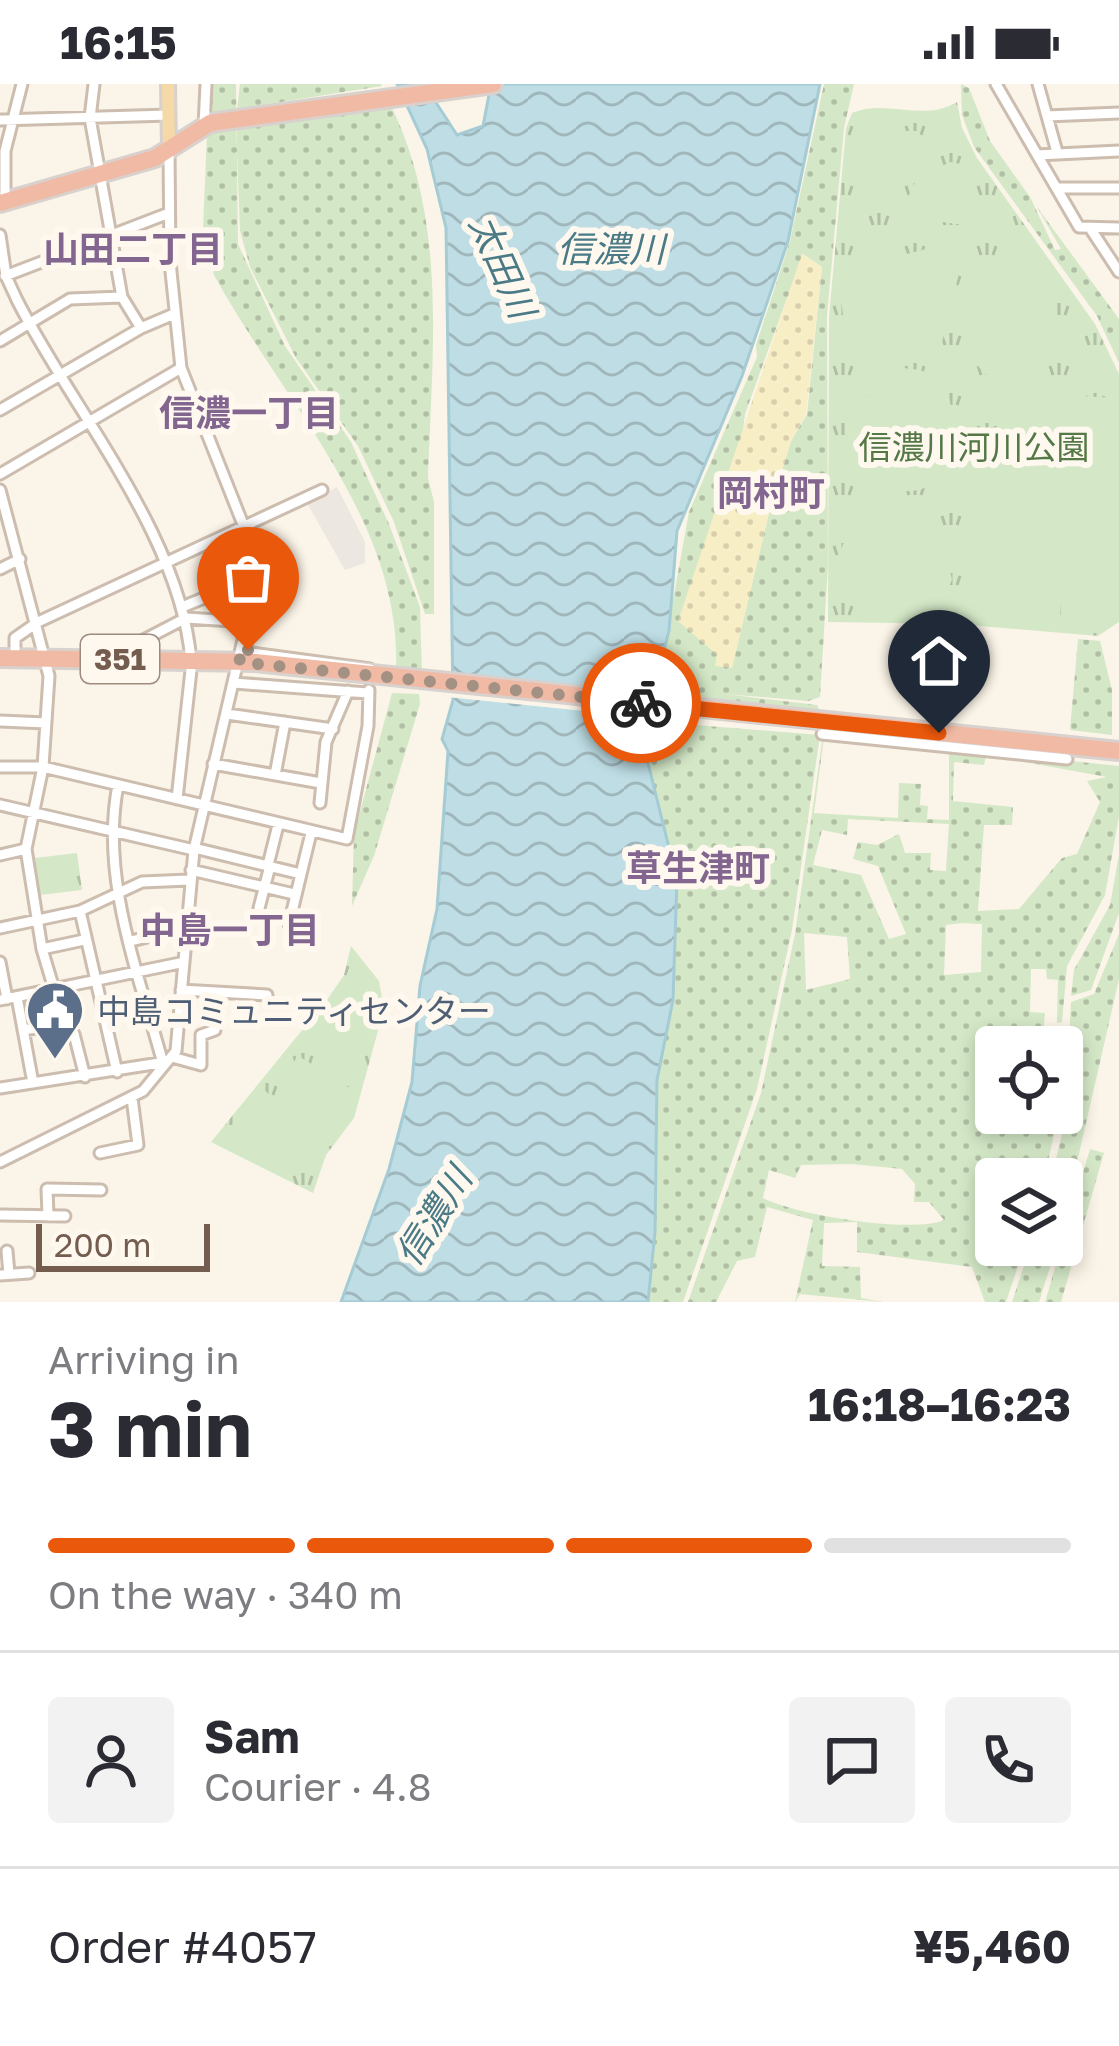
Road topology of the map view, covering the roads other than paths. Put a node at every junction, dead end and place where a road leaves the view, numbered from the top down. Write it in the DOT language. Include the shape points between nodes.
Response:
graph roads {
  1 [pos="22,84"];
  2 [pos="94,84"];
  3 [pos="168,84"];
  4 [pos="206,84"];
  5 [pos="493,84"];
  6 [pos="996,84"];
  7 [pos="1037,84"];
  8 [pos="1119,113"];
  9 [pos="169,115"];
  10 [pos="1047,116"];
  11 [pos="90,118"];
  12 [pos="13,119"];
  13 [pos="0,120"];
  14 [pos="210,123"];
  15 [pos="169,149"];
  16 [pos="1119,151"];
  17 [pos="1057,152"];
  18 [pos="1037,155"];
  19 [pos="102,172"];
  20 [pos="1057,188"];
  21 [pos="1119,188"];
  22 [pos="2,202"];
  23 [pos="169,213"];
  24 [pos="1090,228"];
  25 [pos="1119,228"];
  26 [pos="112,234"];
  27 [pos="0,236"];
  28 [pos="1117,265"];
  29 [pos="3,277"];
  30 [pos="122,297"];
  31 [pos="174,314"];
  32 [pos="28,324"];
  33 [pos="141,328"];
  34 [pos="0,341"];
  35 [pos="181,368"];
  36 [pos="60,375"];
  37 [pos="0,410"];
  38 [pos="86,422"];
  39 [pos="0,474"];
  40 [pos="0,490"];
  41 [pos="322,490"];
  42 [pos="243,527"];
  43 [pos="20,559"];
  44 [pos="162,562"];
  45 [pos="0,568"];
  46 [pos="254,578"];
  47 [pos="284,593"];
  48 [pos="252,601"];
  49 [pos="184,613"];
  50 [pos="38,622"];
  51 [pos="248,622"];
  52 [pos="15,638"];
  53 [pos="0,644"];
  54 [pos="129,659"];
  55 [pos="5,661"];
  56 [pos="47,663"];
  57 [pos="238,665"];
  58 [pos="191,666"];
  59 [pos="370,669"];
  60 [pos="348,691"];
  61 [pos="227,714"];
  62 [pos="0,721"];
  63 [pos="285,722"];
  64 [pos="46,723"];
  65 [pos="333,729"];
  66 [pos="822,734"];
  67 [pos="1119,755"];
  68 [pos="1067,759"];
  69 [pos="213,764"];
  70 [pos="0,767"];
  71 [pos="44,767"];
  72 [pos="274,776"];
  73 [pos="321,783"];
  74 [pos="118,785"];
  75 [pos="177,799"];
  76 [pos="320,803"];
  77 [pos="0,805"];
  78 [pos="203,806"];
  79 [pos="32,812"];
  80 [pos="278,825"];
  81 [pos="109,828"];
  82 [pos="311,832"];
  83 [pos="26,849"];
  84 [pos="194,849"];
  85 [pos="0,855"];
  86 [pos="269,866"];
  87 [pos="301,874"];
  88 [pos="190,875"];
  89 [pos="264,887"];
  90 [pos="120,892"];
  91 [pos="293,894"];
  92 [pos="259,908"];
  93 [pos="80,911"];
  94 [pos="38,920"];
  95 [pos="289,924"];
  96 [pos="0,928"];
  97 [pos="184,928"];
  98 [pos="84,940"];
  99 [pos="131,941"];
  100 [pos="42,949"];
  101 [pos="0,962"];
  102 [pos="180,963"];
  103 [pos="139,971"];
  104 [pos="94,980"];
  105 [pos="54,988"];
  106 [pos="181,990"];
  107 [pos="219,993"];
  108 [pos="267,995"];
  109 [pos="8,998"];
  110 [pos="23,1030"];
  111 [pos="168,1060"];
  112 [pos="117,1072"];
  113 [pos="85,1077"];
  114 [pos="33,1083"];
  115 [pos="0,1088"];
  116 [pos="132,1097"];
  117 [pos="100,1153"];
  118 [pos="0,1162"];
  119 [pos="101,1190"];
  120 [pos="0,1215"];
  121 [pos="48,1216"];
  122 [pos="65,1216"];
  123 [pos="7,1250"];
  124 [pos="29,1273"];
  125 [pos="5,1274"];
  1 -- 12 [label="street"];
  2 -- 11 [label="street"];
  3 -- 9 [label="main road"];
  4 -- 14 [label="street"];
  5 -- 14 [label="highway"];
  6 -- 18 [label="street"];
  7 -- 10 [label="street"];
  8 -- 10 [label="street"];
  9 -- 11 [label="street"];
  9 -- 15 [label="main road"];
  10 -- 17 [label="street"];
  11 -- 12 [label="street"];
  11 -- 19 [label="street"];
  12 -- 13 [label="street"];
  12 -- 22 [label="street"];
  14 -- 15 [label="highway"];
  15 -- 19 [label="highway"];
  15 -- 23 [label="street"];
  16 -- 17 [label="street"];
  17 -- 18 [label="street"];
  18 -- 20 [label="street"];
  19 -- 22 [label="highway"];
  19 -- 26 [label="street"];
  20 -- 21 [label="street"];
  20 -- 24 [label="street" via="1079,226"];
  23 -- 26 [label="street"];
  23 -- 31 [label="street"];
  24 -- 25 [label="street"];
  24 -- 28 [label="street"];
  26 -- 29 [label="street"];
  26 -- 30 [label="street"];
  27 -- 29 [label="street"];
  29 -- 32 [label="street"];
  30 -- 32 [label="street" via="70,298"];
  30 -- 33 [label="street"];
  31 -- 33 [label="street"];
  31 -- 35 [label="street"];
  32 -- 34 [label="street"];
  32 -- 36 [label="street"];
  33 -- 36 [label="street"];
  35 -- 38 [label="street"];
  35 -- 42 [label="street"];
  36 -- 37 [label="street"];
  36 -- 38 [label="street"];
  38 -- 39 [label="street"];
  38 -- 44 [label="street"];
  40 -- 43 [label="street"];
  41 -- 42 [label="street"];
  42 -- 44 [label="street"];
  42 -- 46 [label="street"];
  43 -- 45 [label="street"];
  43 -- 50 [label="street"];
  44 -- 49 [label="street"];
  44 -- 50 [label="street"];
  46 -- 48 [label="street"];
  46 -- 49 [label="street"];
  47 -- 48 [label="street"];
  48 -- 51 [label="street"];
  49 -- 51 [label="street"];
  49 -- 54 [label="street" via="132,646"];
  49 -- 58 [label="street"];
  50 -- 52 [label="street"];
  50 -- 56 [label="street"];
  51 -- 57 [label="street"];
  52 -- 53 [label="street"];
  52 -- 55 [label="street"];
  54 -- 56 [label="highway, 351"];
  54 -- 58 [label="highway, 351"];
  55 -- 56 [label="highway, 351"];
  56 -- 58 [label="highway, 351"];
  56 -- 64 [label="street"];
  57 -- 58 [label="highway, 351"];
  57 -- 59 [label="street" via="251,653"];
  57 -- 60 [label="street"];
  57 -- 61 [label="street"];
  57 -- 67 [label="highway, 351"];
  58 -- 75 [label="street"];
  60 -- 65 [label="street"];
  60 -- 82 [label="street" via="368,691 368,726 347,838"];
  61 -- 63 [label="street"];
  61 -- 69 [label="street"];
  62 -- 64 [label="street"];
  63 -- 65 [label="street"];
  63 -- 72 [label="street"];
  64 -- 71 [label="street"];
  65 -- 73 [label="street"];
  66 -- 68 [label="street"];
  69 -- 72 [label="street"];
  69 -- 78 [label="street"];
  70 -- 71 [label="street"];
  71 -- 74 [label="street"];
  71 -- 79 [label="street"];
  72 -- 73 [label="street"];
  73 -- 76 [label="street"];
  74 -- 75 [label="street"];
  74 -- 81 [label="street"];
  75 -- 78 [label="street"];
  77 -- 79 [label="street"];
  78 -- 80 [label="street"];
  78 -- 84 [label="street"];
  79 -- 81 [label="street"];
  79 -- 83 [label="street"];
  80 -- 82 [label="street"];
  80 -- 86 [label="street"];
  81 -- 84 [label="street"];
  81 -- 90 [label="street"];
  82 -- 87 [label="street"];
  83 -- 85 [label="street"];
  83 -- 94 [label="street"];
  84 -- 86 [label="street"];
  84 -- 88 [label="street"];
  86 -- 87 [label="street"];
  86 -- 89 [label="street"];
  87 -- 91 [label="street"];
  88 -- 89 [label="street"];
  88 -- 90 [label="street"];
  88 -- 97 [label="street"];
  89 -- 91 [label="street"];
  89 -- 92 [label="street"];
  90 -- 93 [label="street"];
  90 -- 99 [label="street"];
  91 -- 95 [label="street"];
  93 -- 94 [label="street"];
  93 -- 98 [label="street"];
  94 -- 96 [label="street"];
  94 -- 100 [label="street"];
  97 -- 99 [label="street"];
  97 -- 102 [label="street"];
  98 -- 100 [label="street"];
  98 -- 104 [label="street"];
  99 -- 103 [label="street"];
  100 -- 105 [label="street"];
  101 -- 109 [label="street"];
  102 -- 103 [label="street"];
  102 -- 106 [label="street"];
  103 -- 104 [label="street"];
  103 -- 111 [label="street"];
  104 -- 105 [label="street"];
  104 -- 112 [label="street"];
  105 -- 109 [label="street"];
  106 -- 107 [label="street"];
  106 -- 111 [label="street" via="181,1028"];
  107 -- 108 [label="street"];
  107 -- 111 [label="street" via="215,1030 201,1035 201,1065"];
  109 -- 110 [label="street"];
  110 -- 113 [label="street" via="49,1026 59,1037 74,1034"];
  110 -- 114 [label="street"];
  111 -- 112 [label="street"];
  111 -- 116 [label="street"];
  112 -- 113 [label="street"];
  113 -- 114 [label="street"];
  114 -- 115 [label="street"];
  116 -- 117 [label="street" via="138,1145"];
  116 -- 118 [label="street"];
  119 -- 121 [label="street" via="47,1189"];
  120 -- 121 [label="street"];
  121 -- 122 [label="street"];
  123 -- 125 [label="street"];
  124 -- 125 [label="street"];
}
